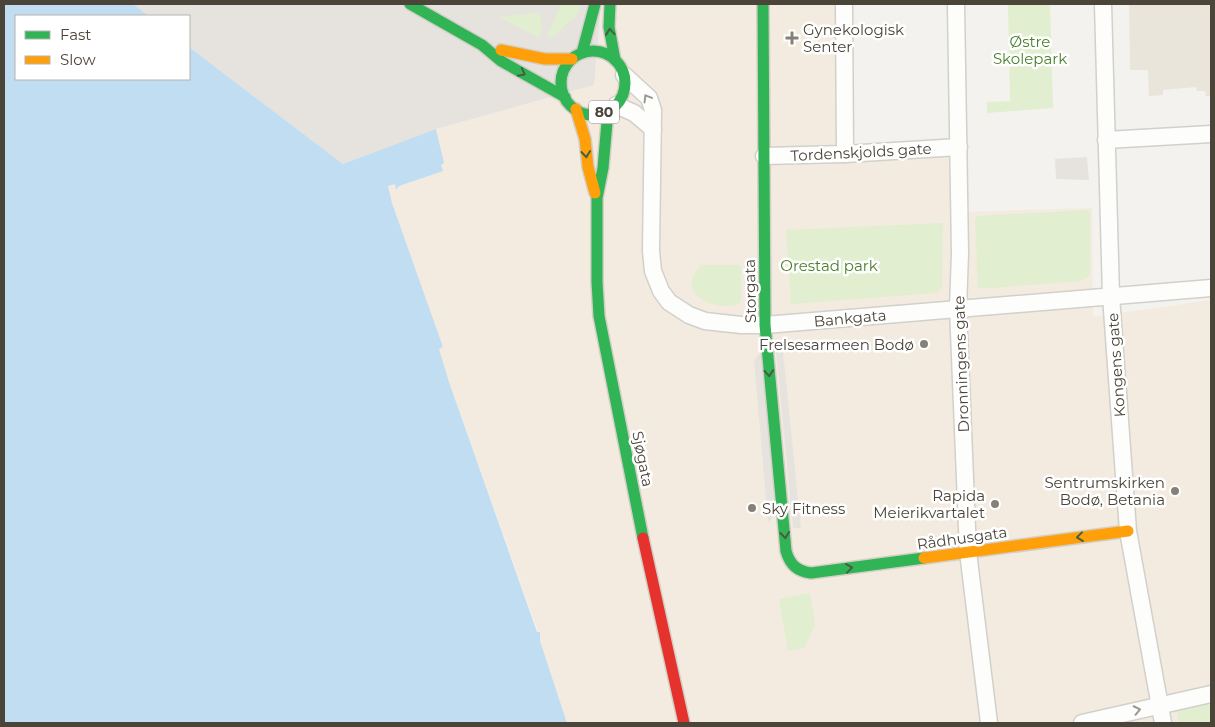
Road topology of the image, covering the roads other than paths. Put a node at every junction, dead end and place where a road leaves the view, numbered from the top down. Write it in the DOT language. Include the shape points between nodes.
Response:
graph roads {
  1 [pos="410,4"];
  2 [pos="595,4"];
  3 [pos="610,4"];
  4 [pos="764,4"];
  5 [pos="844,4"];
  6 [pos="956,4"];
  7 [pos="1103,4"];
  8 [pos="482,46"];
  9 [pos="577,56"];
  10 [pos="615,60"];
  11 [pos="624,75"];
  12 [pos="565,97"];
  13 [pos="612,108"];
  14 [pos="576,109"];
  15 [pos="653,129"];
  16 [pos="1211,134"];
  17 [pos="1106,140"];
  18 [pos="959,147"];
  19 [pos="845,154"];
  20 [pos="764,156"];
  21 [pos="597,198"];
  22 [pos="1211,288"];
  23 [pos="1111,296"];
  24 [pos="958,308"];
  25 [pos="765,325"];
  26 [pos="1128,531"];
  27 [pos="968,552"];
  28 [pos="800,572"];
  29 [pos="1211,694"];
  30 [pos="1159,706"];
  31 [pos="684,723"];
  32 [pos="989,723"];
  33 [pos="1082,723"];
  34 [pos="1162,723"];
  1 -- 8 [label="main road, 80"];
  2 -- 9 [label="main road"];
  10 -- 3 [label="main road, one-way" via="609,27"];
  4 -- 20 [label="main road, Storgata"];
  5 -- 19 [label="street"];
  6 -- 18 [label="street, Dronningens gate"];
  7 -- 17 [label="street, Kongens gate"];
  8 -- 9 [label="main road, 80" via="550,60"];
  8 -- 12 [label="main road, 80, one-way" via="501,61"];
  9 -- 10 [label="main road, 80" via="589,51 603,52"];
  9 -- 12 [label="main road" via="568,64 562,77"];
  10 -- 11 [label="main road"];
  11 -- 13 [label="main road, Sjøgata / 80" via="624,91"];
  15 -- 11 [label="street, Bankgata, one-way" via="649,98"];
  12 -- 14 [label="main road, Sjøgata / 80"];
  13 -- 14 [label="main road, 80" via="595,114"];
  13 -- 15 [label="street" via="634,113"];
  13 -- 21 [label="main road, Sjøgata"];
  14 -- 21 [label="main road, Sjøgata, one-way"];
  15 -- 25 [label="street, Bankgata" via="651,251 653,271 661,291 689,315 705,321"];
  16 -- 17 [label="street"];
  17 -- 23 [label="street, Kongens gate"];
  18 -- 19 [label="street, Tordenskjolds gate"];
  18 -- 24 [label="street, Dronningens gate"];
  19 -- 20 [label="street, Tordenskjolds gate"];
  20 -- 25 [label="main road, Storgata"];
  21 -- 31 [label="main road, Sjøgata" via="599,316 653,589"];
  22 -- 23 [label="street, Bankgata"];
  23 -- 24 [label="street, Bankgata"];
  23 -- 26 [label="street, Kongens gate"];
  24 -- 25 [label="street, Bankgata"];
  24 -- 27 [label="street, Dronningens gate"];
  25 -- 28 [label="main road, Storgata, one-way" via="786,551 789,561"];
  26 -- 27 [label="main road, Rådhusgata, one-way"];
  26 -- 30 [label="street, Kongens gate"];
  28 -- 27 [label="main road, Rådhusgata, one-way"];
  27 -- 32 [label="street, Dronningens gate"];
  29 -- 30 [label="street"];
  33 -- 30 [label="street, one-way"];
  30 -- 34 [label="street, Kongens gate"];
}
